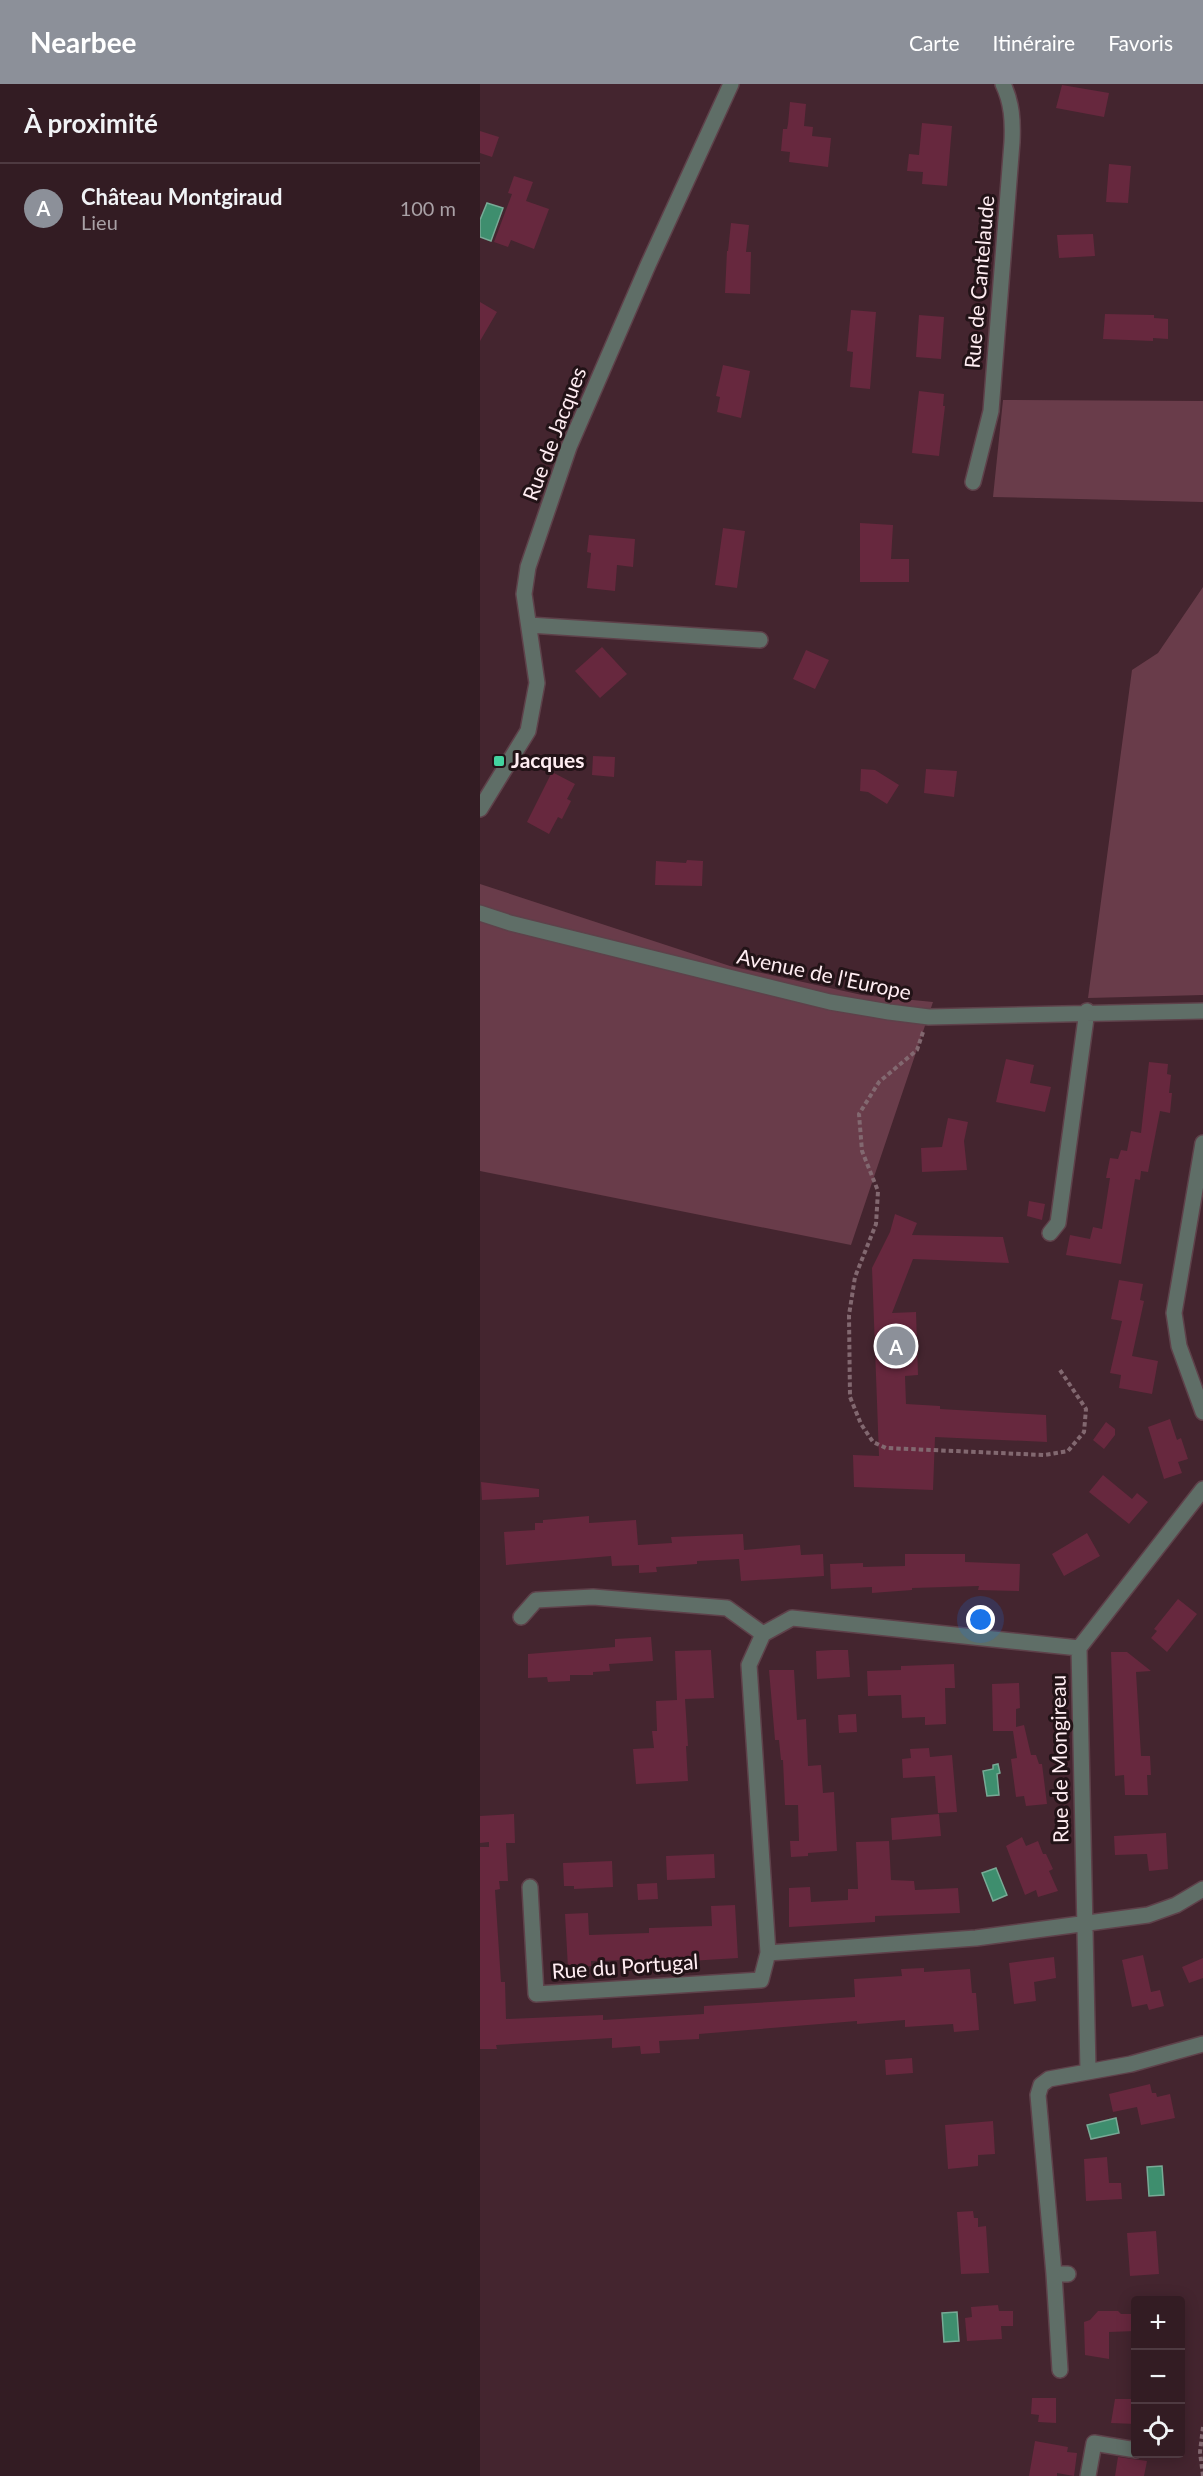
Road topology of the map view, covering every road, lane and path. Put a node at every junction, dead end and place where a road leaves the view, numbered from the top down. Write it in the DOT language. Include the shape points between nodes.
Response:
graph roads {
  1 [pos="731,84"];
  2 [pos="1003,84"];
  3 [pos="973,482"];
  4 [pos="529,625"];
  5 [pos="760,640"];
  6 [pos="480,809"];
  7 [pos="480,913"];
  8 [pos="1087,1011"];
  9 [pos="1203,1011"];
  10 [pos="928,1017"];
  11 [pos="1202,1151"];
  12 [pos="1050,1233"];
  13 [pos="1060,1370"];
  14 [pos="1203,1413"];
  15 [pos="1203,1489"];
  16 [pos="521,1617"];
  17 [pos="763,1634"];
  18 [pos="1079,1647"];
  19 [pos="530,1887"];
  20 [pos="1203,1889"];
  21 [pos="1085,1923"];
  22 [pos="768,1953"];
  23 [pos="1203,2044"];
  24 [pos="1088,2070"];
  25 [pos="1060,2370"];
  26 [pos="1203,2427"];
  27 [pos="1131,2449"];
  28 [pos="1088,2476"];
  29 [pos="1203,2476"];
  1 -- 4 [label="street, Rue de Jacques" via="569,447 528,567 524,594"];
  2 -- 3 [label="street, Rue de Cantelaude" via="1013,118 1012,142 991,411"];
  4 -- 5 [label="street"];
  4 -- 6 [label="street, Rue de Jacques" via="537,683 528,731"];
  7 -- 10 [label="street, Avenue de l'Europe" via="830,1002"];
  8 -- 9 [label="street, Avenue de l'Europe"];
  8 -- 10 [label="street, Avenue de l'Europe"];
  8 -- 12 [label="street" via="1058,1222"];
  10 -- 13 [label="path" via="917,1050 879,1082 859,1114 862,1151 878,1191 876,1224 855,1277 849,1315 850,1397 873,1442 885,1449 1044,1455 1068,1451 1084,1431 1086,1409"];
  11 -- 14 [label="street" via="1174,1313 1179,1346"];
  15 -- 18 [label="street, Rue de Mongireau"];
  16 -- 17 [label="street" via="536,1600 593,1597 727,1608"];
  17 -- 18 [label="street" via="792,1618"];
  17 -- 22 [label="street, Rue du Portugal" via="749,1665"];
  18 -- 21 [label="street, Rue de Mongireau"];
  19 -- 22 [label="street, Rue du Portugal" via="536,1994 761,1980"];
  20 -- 21 [label="street" via="1148,1915"];
  21 -- 22 [label="street" via="976,1938"];
  21 -- 24 [label="street, Rue de Mongireau"];
  23 -- 24 [label="street" via="1131,2064"];
  24 -- 25 [label="street" via="1049,2079 1041,2085 1038,2095 1061,2274"];
  26 -- 29 [label="path"];
  27 -- 28 [label="street" via="1094,2443"];
}
